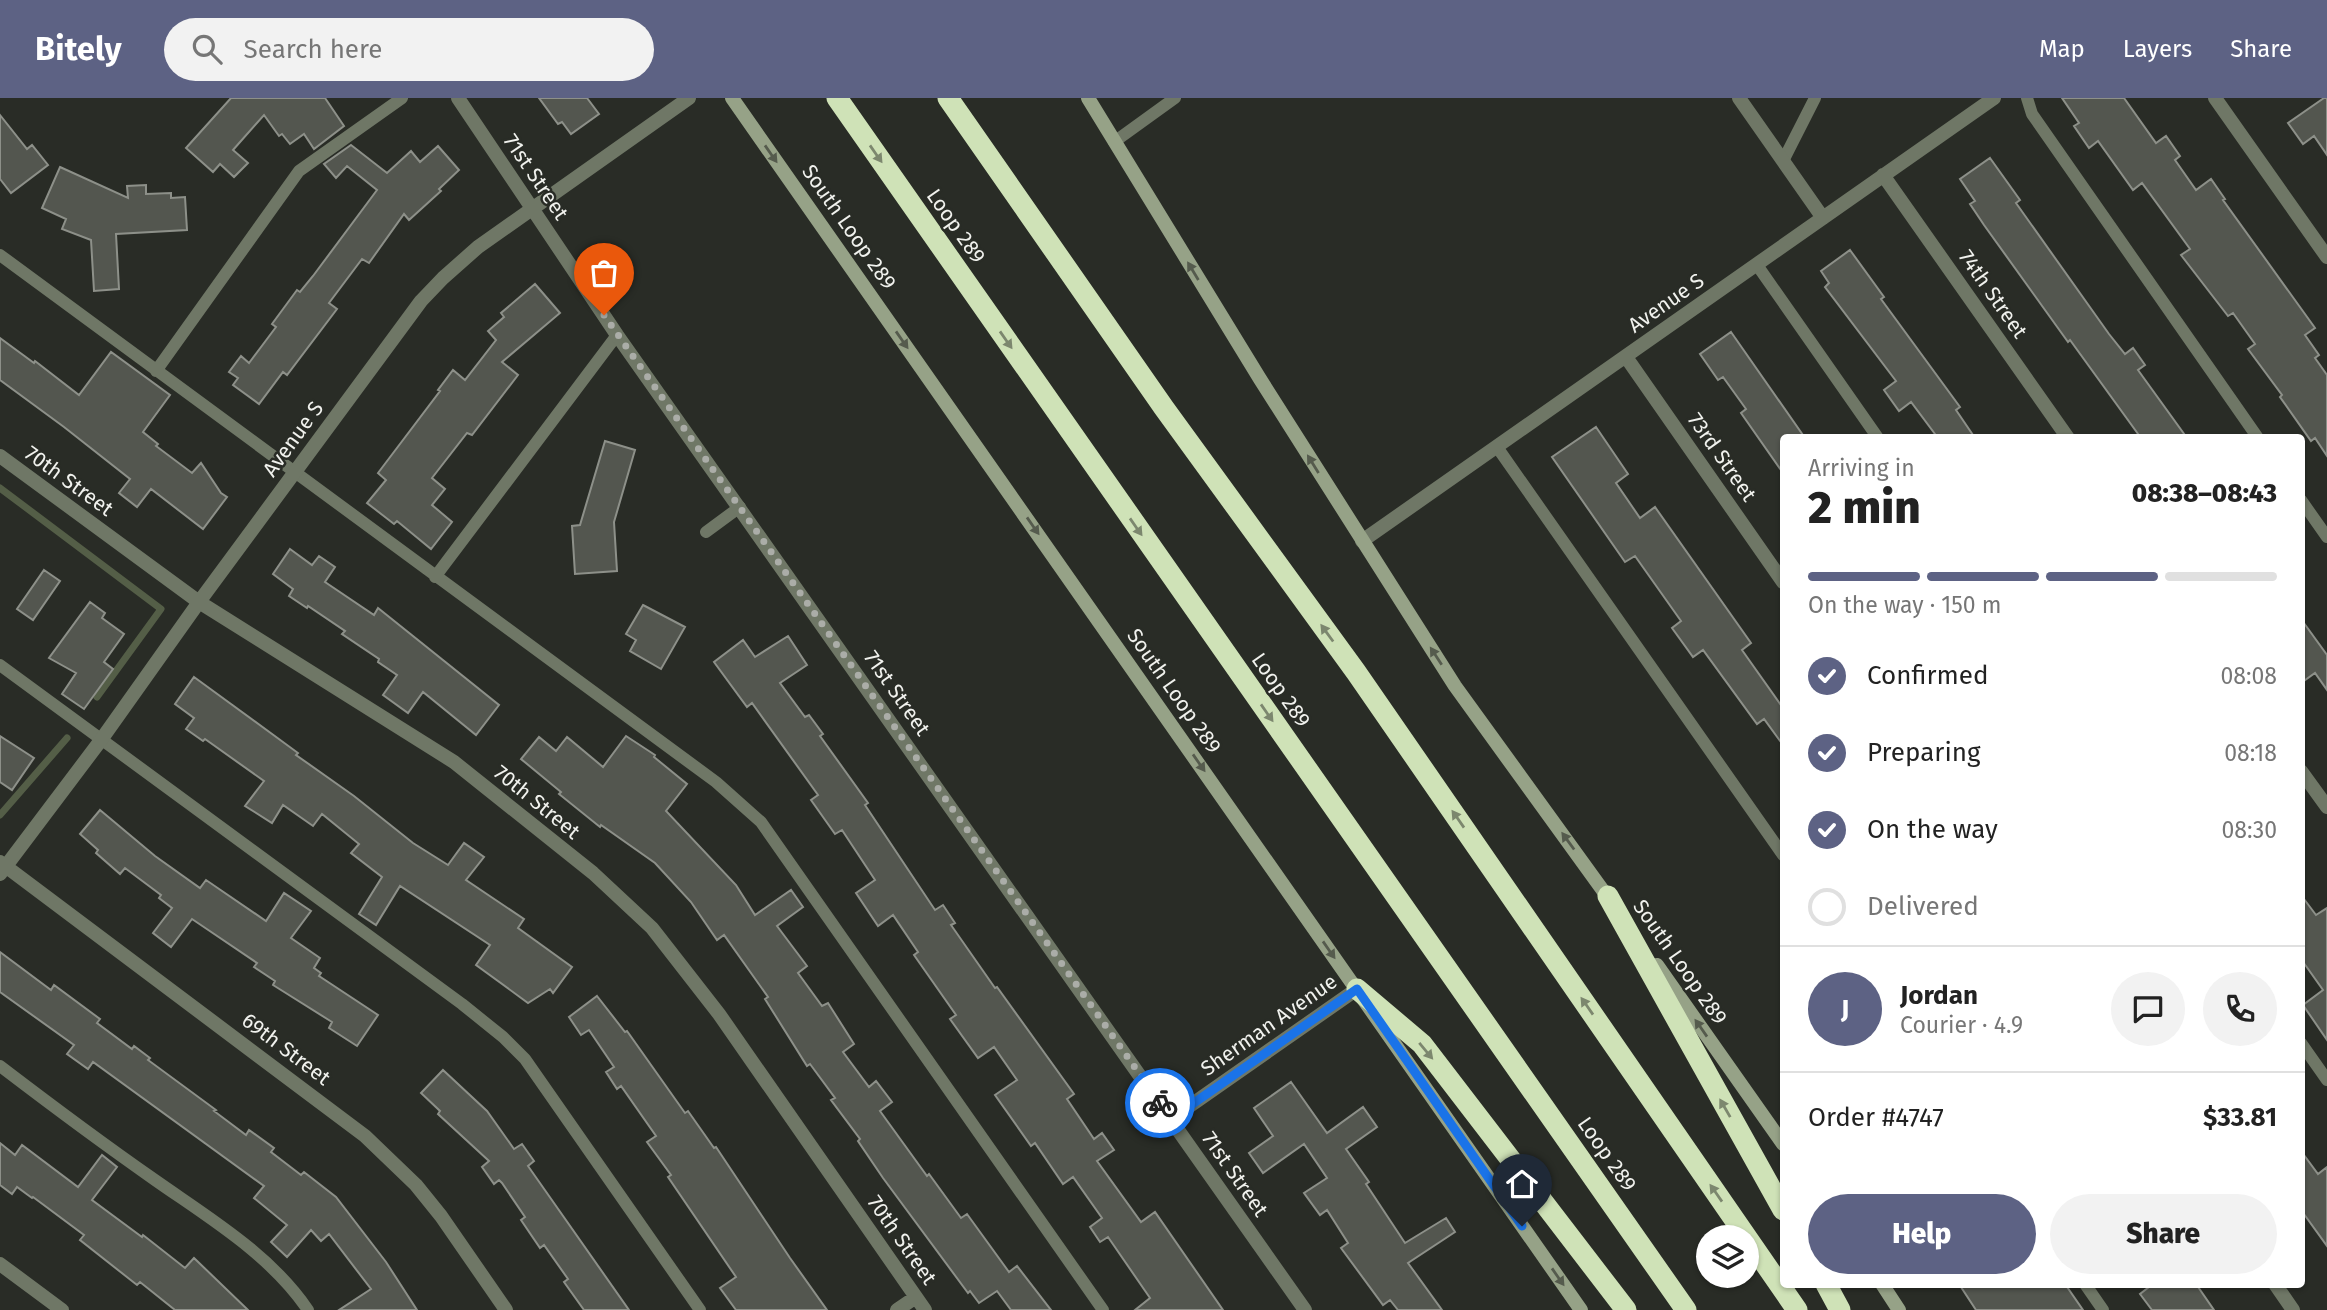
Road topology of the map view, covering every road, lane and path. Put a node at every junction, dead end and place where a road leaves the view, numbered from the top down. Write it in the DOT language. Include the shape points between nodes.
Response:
graph roads {
  1 [pos="402,98"];
  2 [pos="458,98"];
  3 [pos="689,98"];
  4 [pos="732,98"];
  5 [pos="837,98"];
  6 [pos="948,98"];
  7 [pos="1088,98"];
  8 [pos="1175,98"];
  9 [pos="1739,98"];
  10 [pos="1815,98"];
  11 [pos="1994,98"];
  12 [pos="2026,98"];
  13 [pos="2215,98"];
  14 [pos="1114,142"];
  15 [pos="1783,161"];
  16 [pos="1883,175"];
  17 [pos="532,209"];
  18 [pos="1823,218"];
  19 [pos="0,255"];
  20 [pos="2327,257"];
  21 [pos="1757,265"];
  22 [pos="617,335"];
  23 [pos="1626,357"];
  24 [pos="156,371"];
  25 [pos="1875,434"];
  26 [pos="2064,434"];
  27 [pos="2255,434"];
  28 [pos="1497,447"];
  29 [pos="0,456"];
  30 [pos="294,472"];
  31 [pos="2305,506"];
  32 [pos="740,508"];
  33 [pos="706,532"];
  34 [pos="2327,537"];
  35 [pos="1362,541"];
  36 [pos="435,577"];
  37 [pos="1780,578"];
  38 [pos="199,603"];
  39 [pos="0,665"];
  40 [pos="102,740"];
  41 [pos="2305,777"];
  42 [pos="2327,807"];
  43 [pos="1780,851"];
  44 [pos="2,868"];
  45 [pos="1608,896"];
  46 [pos="1357,989"];
  47 [pos="2305,1049"];
  48 [pos="0,1066"];
  49 [pos="2327,1080"];
  50 [pos="1171,1119"];
  51 [pos="1780,1140"];
  52 [pos="1780,1205"];
  53 [pos="0,1264"];
  54 [pos="1780,1285"];
  55 [pos="1782,1288"];
  56 [pos="1828,1288"];
  57 [pos="1885,1288"];
  58 [pos="2088,1288"];
  59 [pos="2278,1288"];
  60 [pos="916,1297"];
  61 [pos="62,1310"];
  62 [pos="308,1310"];
  63 [pos="506,1310"];
  64 [pos="701,1310"];
  65 [pos="897,1310"];
  66 [pos="925,1310"];
  67 [pos="1103,1310"];
  68 [pos="1305,1310"];
  69 [pos="1581,1310"];
  70 [pos="1626,1310"];
  71 [pos="1686,1310"];
  72 [pos="1797,1310"];
  73 [pos="1840,1310"];
  74 [pos="1899,1310"];
  75 [pos="2103,1310"];
  76 [pos="2293,1310"];
  1 -- 24 [label="lane" via="299,171"];
  2 -- 17 [label="street, 71st Street"];
  3 -- 17 [label="street, Avenue S"];
  4 -- 46 [label="main road, South Loop 289, one-way"];
  5 -- 71 [label="highway, Loop 289, one-way"];
  54 -- 6 [label="highway, one-way" via="1356,672 1164,408"];
  7 -- 14 [label="main road, South Loop 289"];
  8 -- 14 [label="lane"];
  9 -- 15 [label="street"];
  10 -- 15 [label="lane"];
  11 -- 16 [label="street, Avenue S"];
  12 -- 27 [label="lane" via="2032,114"];
  13 -- 20 [label="street"];
  35 -- 14 [label="main road, South Loop 289, one-way"];
  15 -- 18 [label="street"];
  16 -- 18 [label="street, Avenue S"];
  16 -- 26 [label="street, 74th Street"];
  17 -- 22 [label="street, 71st Street"];
  17 -- 30 [label="street, Avenue S" via="478,247 421,301"];
  18 -- 21 [label="street, Avenue S"];
  19 -- 24 [label="lane"];
  21 -- 23 [label="street, Avenue S"];
  21 -- 25 [label="lane"];
  22 -- 32 [label="street, 71st Street"];
  22 -- 36 [label="lane"];
  23 -- 28 [label="street, Avenue S"];
  23 -- 37 [label="street, 73rd Street"];
  24 -- 30 [label="lane"];
  28 -- 35 [label="street, Avenue S"];
  28 -- 43 [label="lane"];
  29 -- 38 [label="street, 70th Street"];
  30 -- 36 [label="lane"];
  30 -- 38 [label="street, Avenue S"];
  31 -- 34 [label="lane"];
  32 -- 33 [label="lane"];
  32 -- 50 [label="street, 71st Street"];
  45 -- 35 [label="main road, South Loop 289, one-way" via="1455,686"];
  36 -- 67 [label="lane" via="716,782 761,821"];
  38 -- 40 [label="street, Avenue S"];
  38 -- 60 [label="street, 70th Street" via="454,762 593,873 652,928 719,1014"];
  39 -- 40 [label="lane"];
  40 -- 44 [label="street, Avenue S"];
  40 -- 64 [label="lane" via="503,1037 524,1059"];
  41 -- 42 [label="street"];
  44 -- 63 [label="street, 69th Street" via="365,1136 416,1185"];
  51 -- 45 [label="main road, South Loop 289, one-way"];
  52 -- 45 [label="highway, one-way"];
  46 -- 50 [label="street, Sherman Avenue"];
  46 -- 69 [label="main road, South Loop 289, one-way"];
  46 -- 70 [label="highway, one-way" via="1422,1044"];
  47 -- 49 [label="lane"];
  48 -- 62 [label="lane" via="238,1239 263,1259"];
  50 -- 68 [label="street, 71st Street"];
  53 -- 61 [label="street"];
  72 -- 55 [label="highway, one-way"];
  56 -- 73 [label="highway"];
  57 -- 74 [label="main road"];
  58 -- 75 [label="lane"];
  59 -- 76 [label="street"];
  60 -- 65 [label="street"];
  60 -- 66 [label="street, 70th Street"];
}
